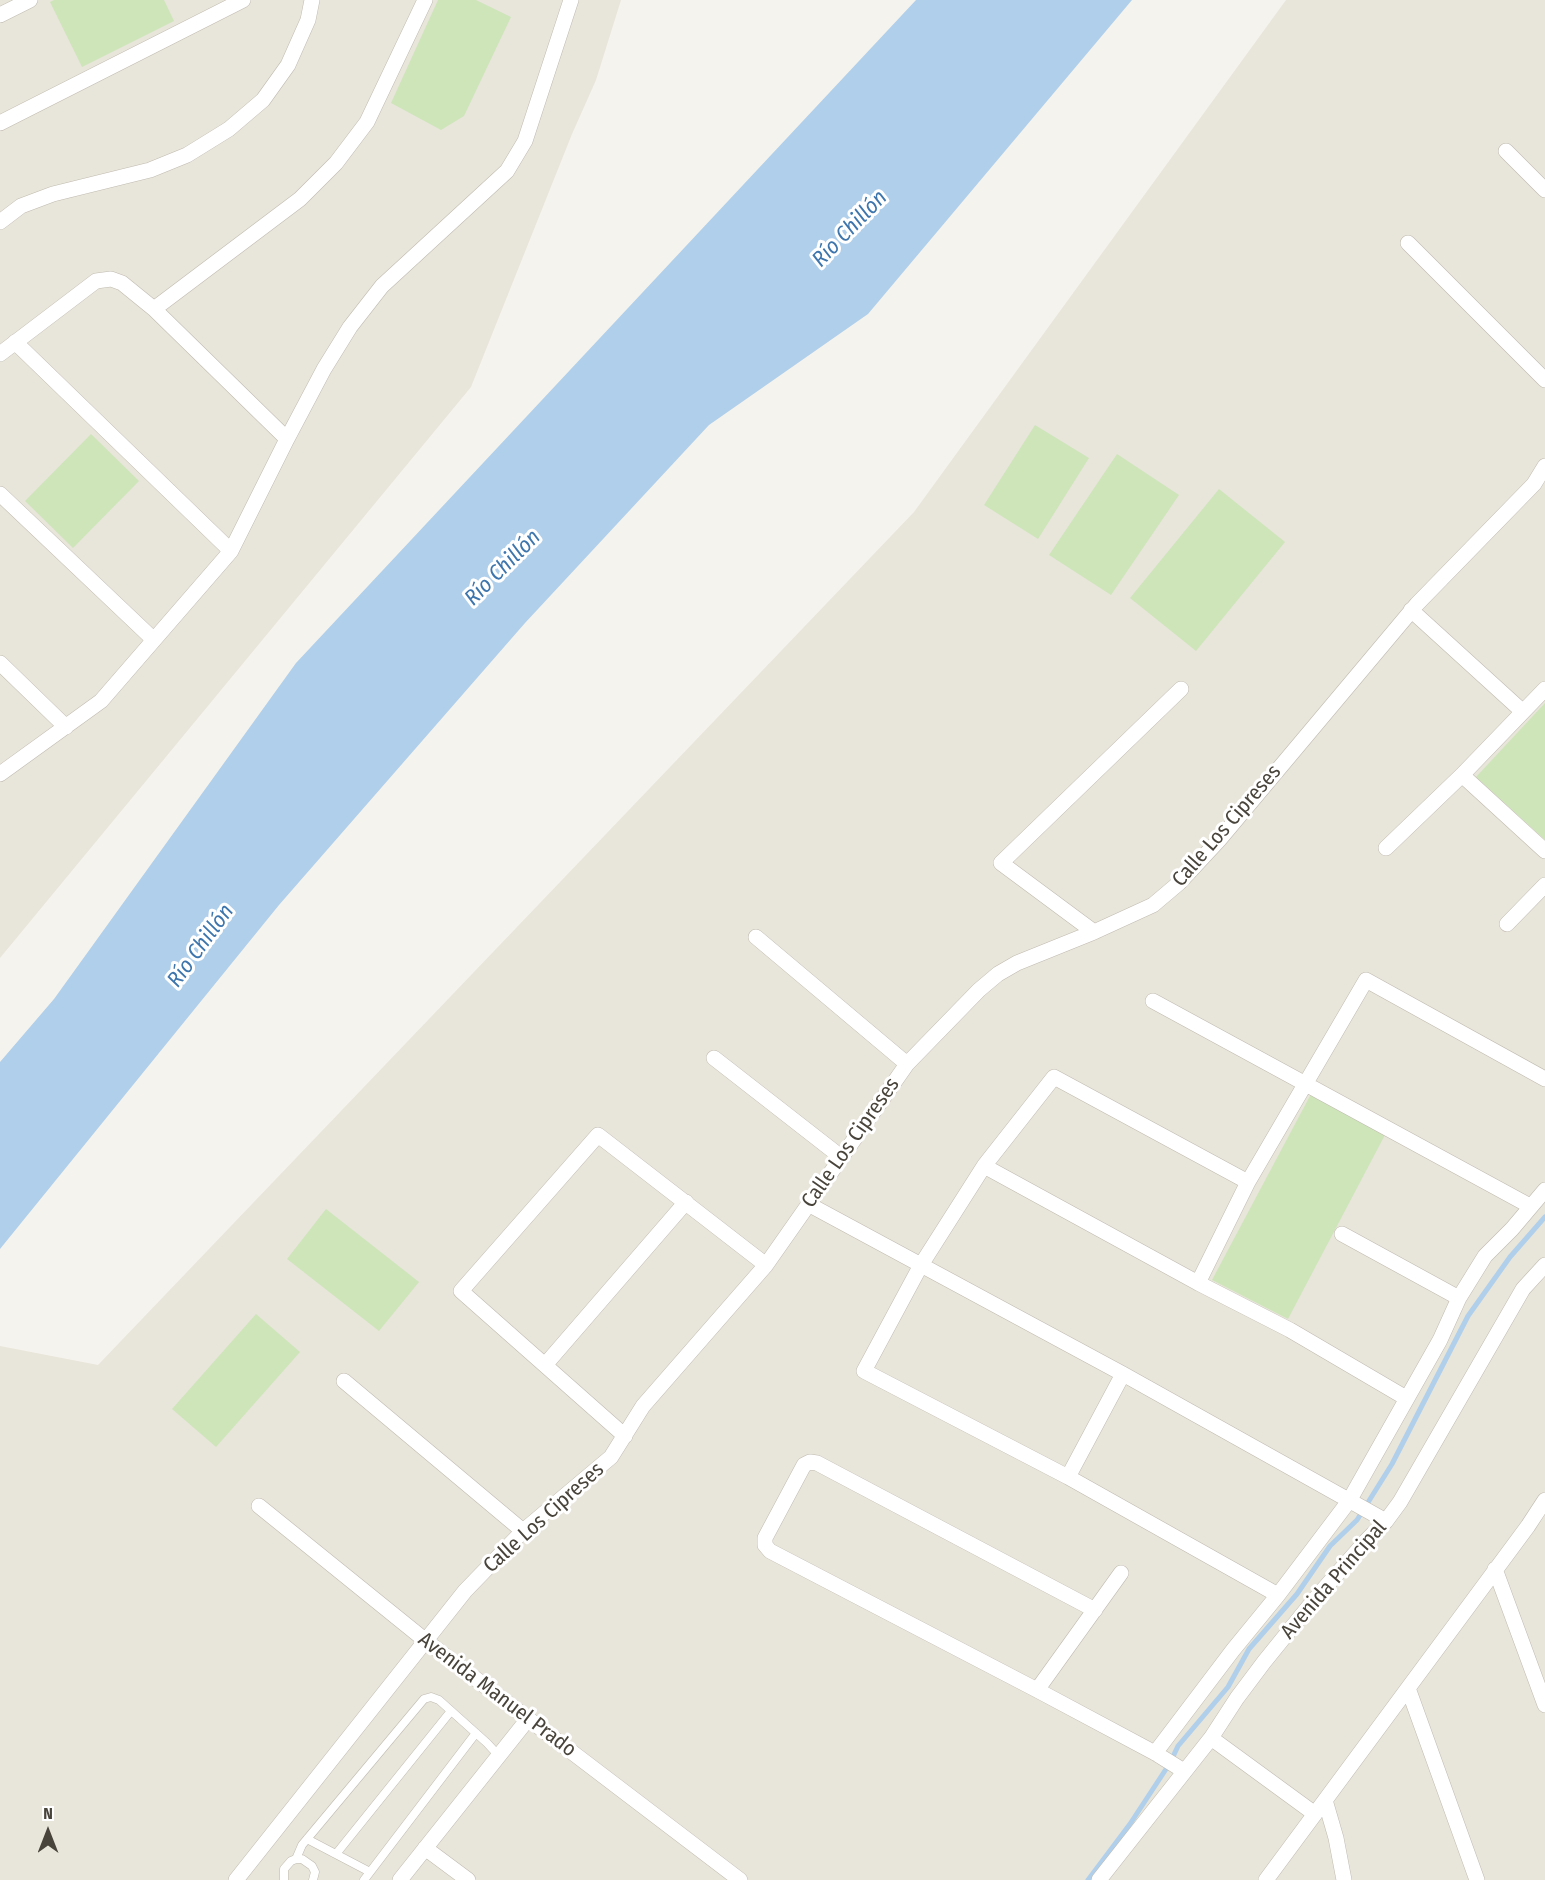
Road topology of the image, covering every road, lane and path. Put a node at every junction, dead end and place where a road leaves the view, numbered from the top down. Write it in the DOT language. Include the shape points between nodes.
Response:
graph roads {
  1 [pos="30,0"];
  2 [pos="243,0"];
  3 [pos="312,0"];
  4 [pos="425,0"];
  5 [pos="571,0"];
  6 [pos="0,15"];
  7 [pos="0,123"];
  8 [pos="1506,151"];
  9 [pos="1545,190"];
  10 [pos="0,222"];
  11 [pos="1408,243"];
  12 [pos="154,309"];
  13 [pos="15,342"];
  14 [pos="0,354"];
  15 [pos="1545,381"];
  16 [pos="287,439"];
  17 [pos="1545,466"];
  18 [pos="0,494"];
  19 [pos="231,551"];
  20 [pos="1411,610"];
  21 [pos="154,640"];
  22 [pos="0,663"];
  23 [pos="1181,689"];
  24 [pos="1545,689"];
  25 [pos="1522,711"];
  26 [pos="66,727"];
  27 [pos="0,774"];
  28 [pos="1462,775"];
  29 [pos="1386,848"];
  30 [pos="1545,851"];
  31 [pos="1545,885"];
  32 [pos="1507,924"];
  33 [pos="1094,932"];
  34 [pos="756,937"];
  35 [pos="1153,1001"];
  36 [pos="714,1058"];
  37 [pos="907,1064"];
  38 [pos="1545,1079"];
  39 [pos="1304,1084"];
  40 [pos="841,1157"];
  41 [pos="984,1166"];
  42 [pos="1248,1182"];
  43 [pos="1545,1190"];
  44 [pos="686,1202"];
  45 [pos="808,1204"];
  46 [pos="1530,1206"];
  47 [pos="1342,1234"];
  48 [pos="766,1265"];
  49 [pos="921,1265"];
  50 [pos="1545,1265"];
  51 [pos="1198,1283"];
  52 [pos="1459,1298"];
  53 [pos="545,1365"];
  54 [pos="1123,1374"];
  55 [pos="344,1381"];
  56 [pos="1407,1398"];
  57 [pos="625,1436"];
  58 [pos="1068,1477"];
  59 [pos="1545,1500"];
  60 [pos="1354,1503"];
  61 [pos="259,1506"];
  62 [pos="1379,1517"];
  63 [pos="523,1531"];
  64 [pos="1495,1569"];
  65 [pos="1121,1573"];
  66 [pos="1278,1595"];
  67 [pos="1095,1610"];
  68 [pos="426,1641"];
  69 [pos="1408,1688"];
  70 [pos="1037,1690"];
  71 [pos="1545,1704"];
  72 [pos="451,1711"];
  73 [pos="528,1719"];
  74 [pos="476,1733"];
  75 [pos="1211,1738"];
  76 [pos="1155,1753"];
  77 [pos="499,1756"];
  78 [pos="1184,1771"];
  79 [pos="1325,1800"];
  80 [pos="1315,1814"];
  81 [pos="307,1839"];
  82 [pos="425,1848"];
  83 [pos="336,1854"];
  84 [pos="296,1859"];
  85 [pos="370,1872"];
  86 [pos="236,1880"];
  87 [pos="285,1880"];
  88 [pos="313,1880"];
  89 [pos="364,1880"];
  90 [pos="400,1880"];
  91 [pos="468,1880"];
  92 [pos="740,1880"];
  93 [pos="1099,1880"];
  94 [pos="1266,1880"];
  95 [pos="1344,1880"];
  96 [pos="1477,1880"];
  1 -- 6 [label="street"];
  2 -- 7 [label="street"];
  3 -- 10 [label="street" via="308,20 288,65 263,100 228,129 187,155 53,194 21,206"];
  4 -- 12 [label="street" via="367,122 336,163 300,199"];
  5 -- 16 [label="street" via="525,141 507,171 382,285 324,369"];
  8 -- 9 [label="street"];
  11 -- 15 [label="street"];
  12 -- 13 [label="street" via="122,283 111,279 96,281"];
  12 -- 16 [label="street"];
  13 -- 14 [label="street"];
  13 -- 19 [label="street"];
  16 -- 19 [label="street"];
  17 -- 20 [label="street, Calle Los Cipreses" via="1534,484"];
  18 -- 21 [label="street"];
  19 -- 21 [label="street"];
  20 -- 25 [label="street"];
  20 -- 33 [label="street, Calle Los Cipreses" via="1179,883 1153,905"];
  21 -- 26 [label="street" via="100,701"];
  22 -- 26 [label="street"];
  23 -- 33 [label="street" via="1001,863"];
  24 -- 25 [label="street"];
  25 -- 28 [label="street"];
  26 -- 27 [label="street"];
  28 -- 29 [label="street"];
  28 -- 30 [label="street"];
  31 -- 32 [label="street"];
  33 -- 37 [label="street, Calle Los Cipreses" via="998,974"];
  34 -- 37 [label="street"];
  35 -- 39 [label="street"];
  36 -- 40 [label="street"];
  37 -- 40 [label="street, Calle Los Cipreses"];
  38 -- 39 [label="street" via="1366,980"];
  39 -- 42 [label="street"];
  39 -- 46 [label="street"];
  40 -- 45 [label="street, Calle Los Cipreses"];
  41 -- 42 [label="street" via="1054,1077"];
  41 -- 49 [label="street"];
  41 -- 51 [label="street"];
  42 -- 51 [label="street"];
  43 -- 46 [label="street, Avenida Principal"];
  44 -- 48 [label="street"];
  44 -- 53 [label="street"];
  44 -- 53 [label="street" via="598,1135 461,1291"];
  45 -- 48 [label="street, Calle Los Cipreses"];
  45 -- 49 [label="street"];
  46 -- 52 [label="street, Avenida Principal" via="1485,1256"];
  47 -- 52 [label="street"];
  48 -- 57 [label="street, Calle Los Cipreses" via="643,1406"];
  49 -- 54 [label="street"];
  49 -- 58 [label="street" via="864,1371"];
  50 -- 62 [label="street, Avenida Principal" via="1523,1289 1412,1484"];
  51 -- 56 [label="street" via="1290,1330"];
  52 -- 56 [label="street, Avenida Principal"];
  53 -- 57 [label="street"];
  54 -- 58 [label="street"];
  54 -- 60 [label="street"];
  55 -- 63 [label="street"];
  56 -- 60 [label="street, Avenida Principal"];
  57 -- 63 [label="street, Calle Los Cipreses" via="611,1457"];
  58 -- 66 [label="street"];
  59 -- 64 [label="street"];
  60 -- 62 [label="street"];
  60 -- 66 [label="street, Avenida Principal"];
  61 -- 68 [label="street, Avenida Manuel Prado"];
  62 -- 75 [label="street, Avenida Principal" via="1359,1549 1237,1698"];
  63 -- 68 [label="street, Calle Los Cipreses" via="465,1591"];
  64 -- 69 [label="street"];
  64 -- 71 [label="street"];
  65 -- 67 [label="street"];
  66 -- 76 [label="street, Avenida Principal"];
  67 -- 70 [label="street"];
  67 -- 70 [label="street" via="817,1463 804,1465 765,1538 770,1551"];
  68 -- 73 [label="street, Avenida Manuel Prado"];
  68 -- 86 [label="street, Calle Los Cipreses"];
  69 -- 79 [label="street"];
  69 -- 96 [label="street"];
  70 -- 76 [label="street"];
  72 -- 74 [label="lane"];
  72 -- 81 [label="lane" via="439,1700 424,1699"];
  72 -- 83 [label="lane"];
  73 -- 77 [label="street"];
  73 -- 92 [label="street, Avenida Manuel Prado"];
  74 -- 77 [label="lane"];
  74 -- 85 [label="lane"];
  75 -- 78 [label="street, Avenida Principal"];
  75 -- 80 [label="street"];
  76 -- 78 [label="street"];
  77 -- 82 [label="street"];
  78 -- 93 [label="street, Avenida Principal"];
  79 -- 80 [label="street"];
  79 -- 95 [label="street"];
  80 -- 94 [label="street"];
  81 -- 83 [label="lane"];
  81 -- 84 [label="lane"];
  82 -- 90 [label="street"];
  82 -- 91 [label="street"];
  83 -- 85 [label="lane"];
  84 -- 87 [label="lane" via="284,1869"];
  84 -- 88 [label="lane" via="312,1866"];
  85 -- 89 [label="lane"];
}
